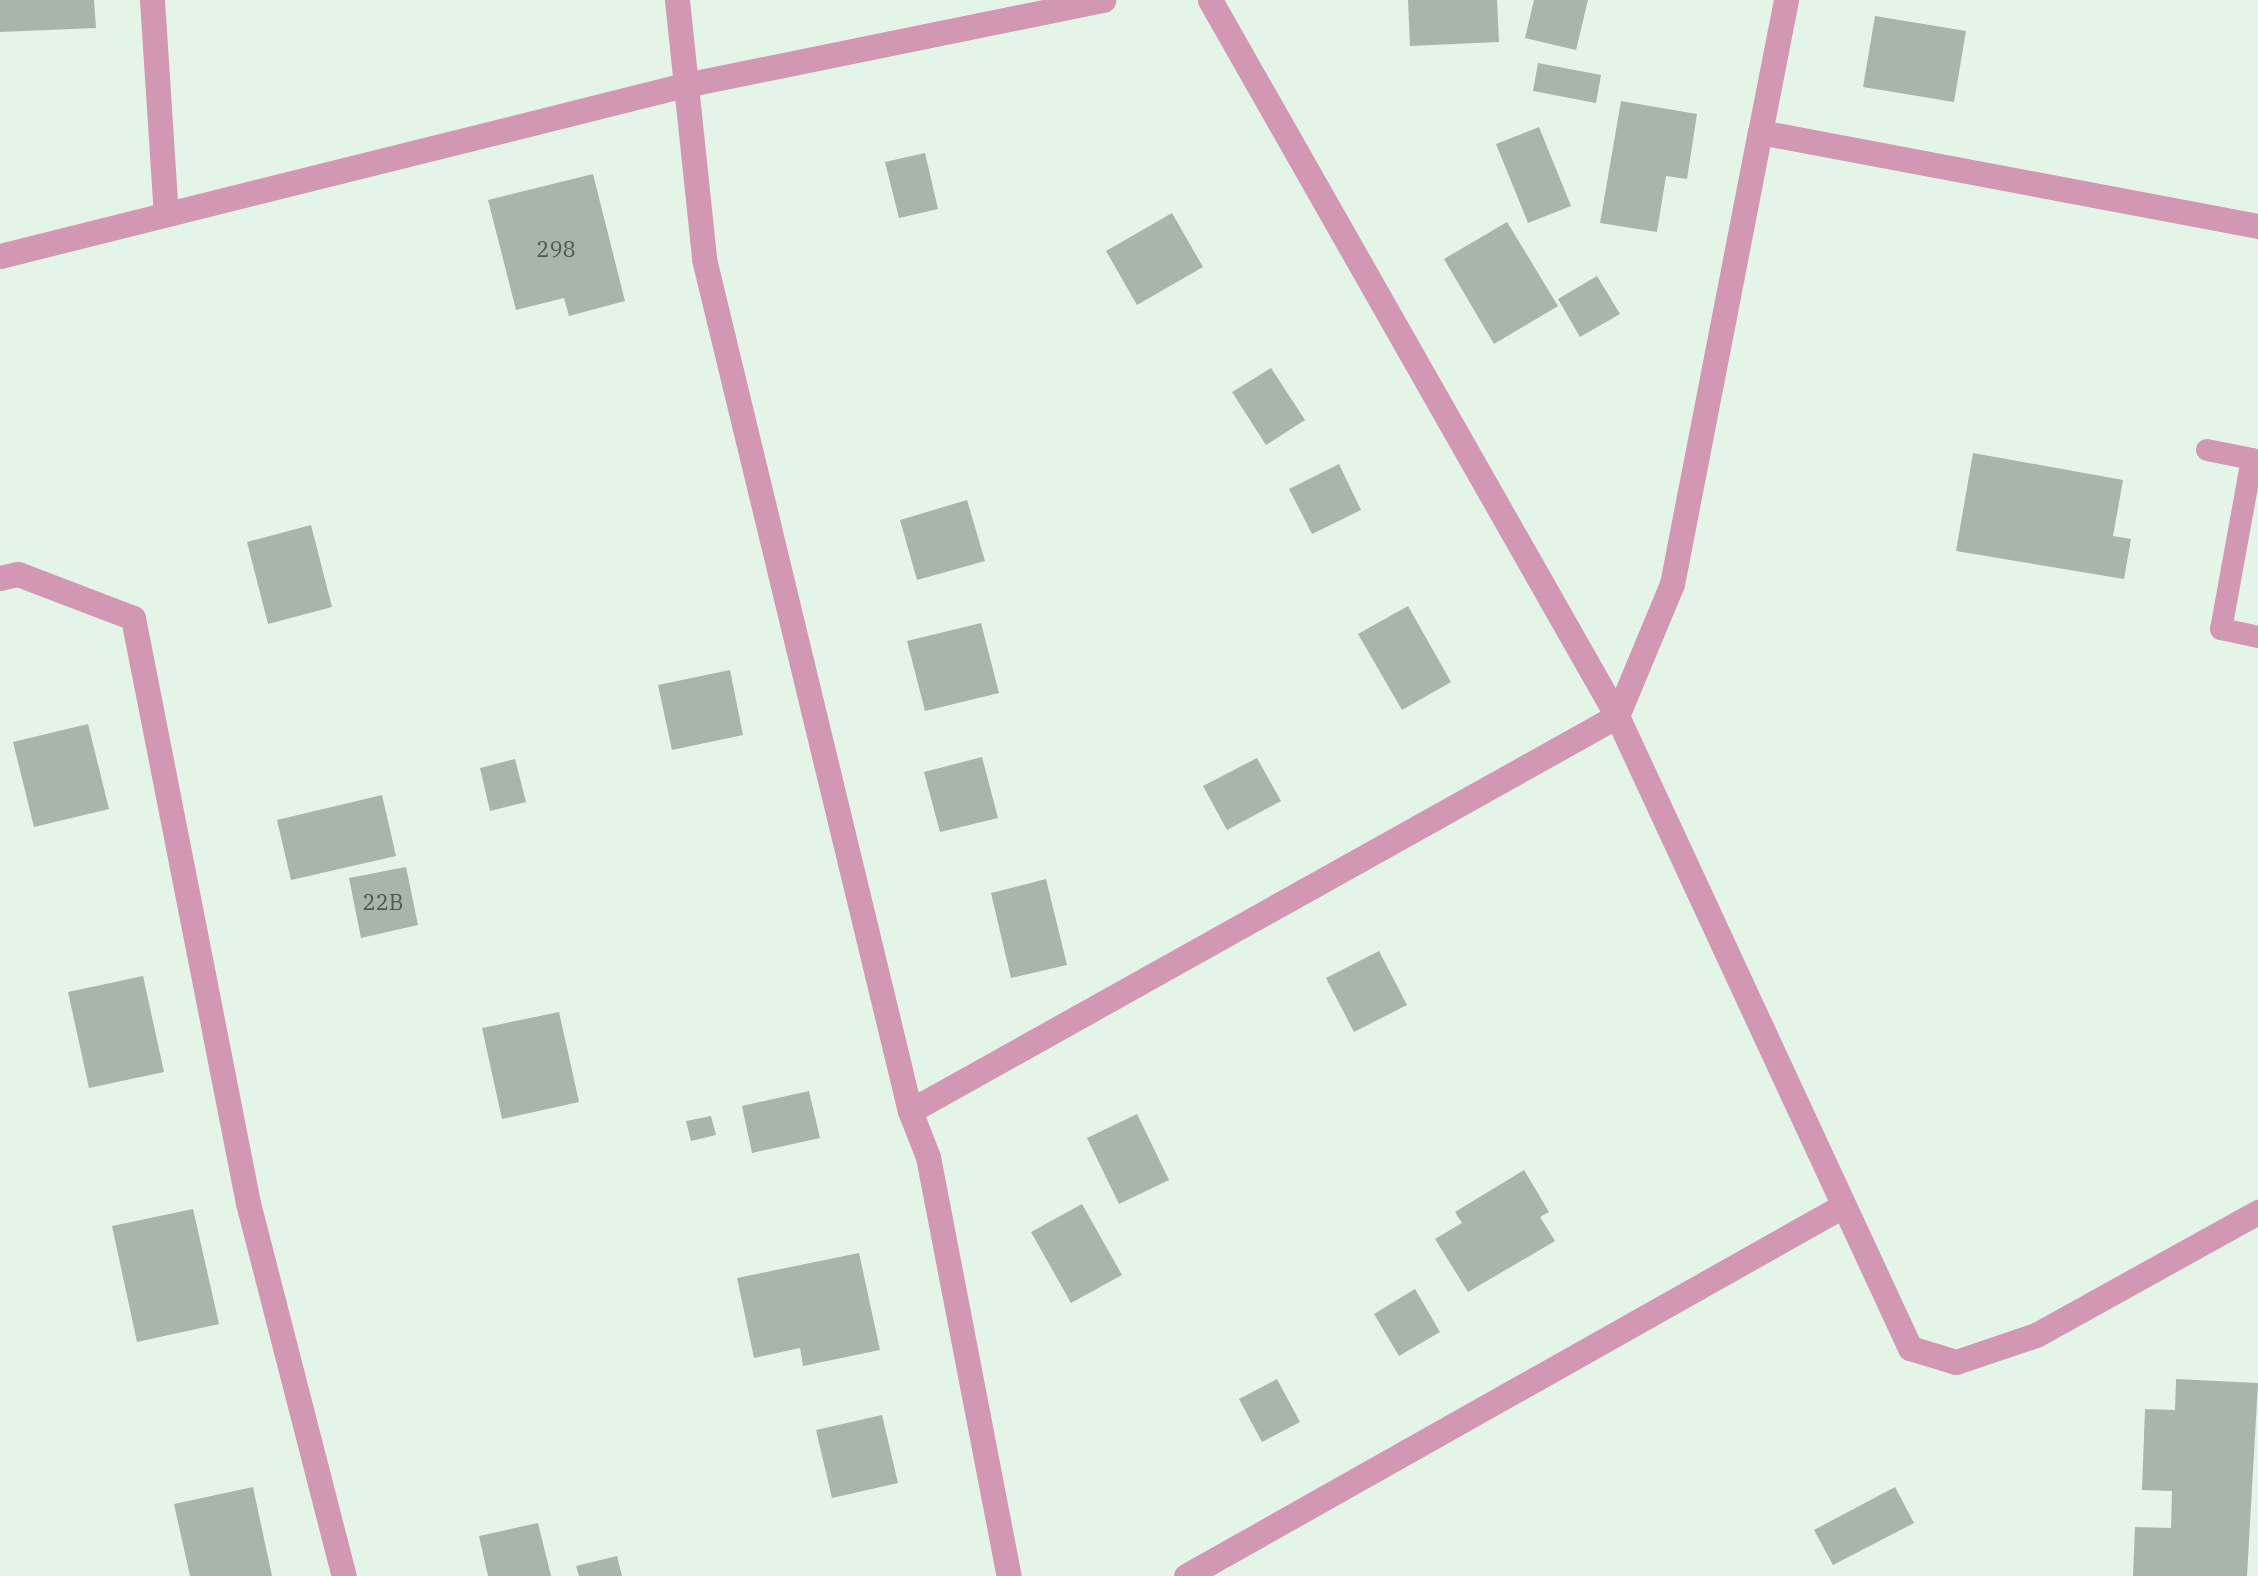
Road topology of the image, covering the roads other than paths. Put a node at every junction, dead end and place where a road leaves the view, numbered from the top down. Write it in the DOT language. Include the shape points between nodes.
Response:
graph roads {
  1 [pos="152,0"];
  2 [pos="677,0"];
  3 [pos="1103,0"];
  4 [pos="1210,0"];
  5 [pos="1786,0"];
  6 [pos="685,84"];
  7 [pos="1760,132"];
  8 [pos="166,214"];
  9 [pos="2258,226"];
  10 [pos="0,256"];
  11 [pos="2208,450"];
  12 [pos="0,578"];
  13 [pos="2258,637"];
  14 [pos="1617,716"];
  15 [pos="910,1112"];
  16 [pos="1840,1208"];
  17 [pos="2258,1212"];
  18 [pos="344,1576"];
  19 [pos="1009,1576"];
  20 [pos="1186,1576"];
  1 -- 8 [label="street"];
  2 -- 6 [label="street"];
  3 -- 6 [label="street"];
  4 -- 14 [label="street"];
  5 -- 7 [label="street"];
  6 -- 8 [label="street"];
  6 -- 15 [label="street" via="704,259"];
  7 -- 9 [label="street"];
  7 -- 14 [label="street" via="1672,584"];
  8 -- 10 [label="street"];
  11 -- 13 [label="lane" via="2252,459 2221,630"];
  12 -- 18 [label="street" via="18,574 133,618 248,1203"];
  14 -- 15 [label="street"];
  14 -- 16 [label="street"];
  15 -- 19 [label="street" via="928,1157"];
  16 -- 17 [label="street" via="1910,1348 1956,1362 2036,1336"];
  16 -- 20 [label="street"];
}
